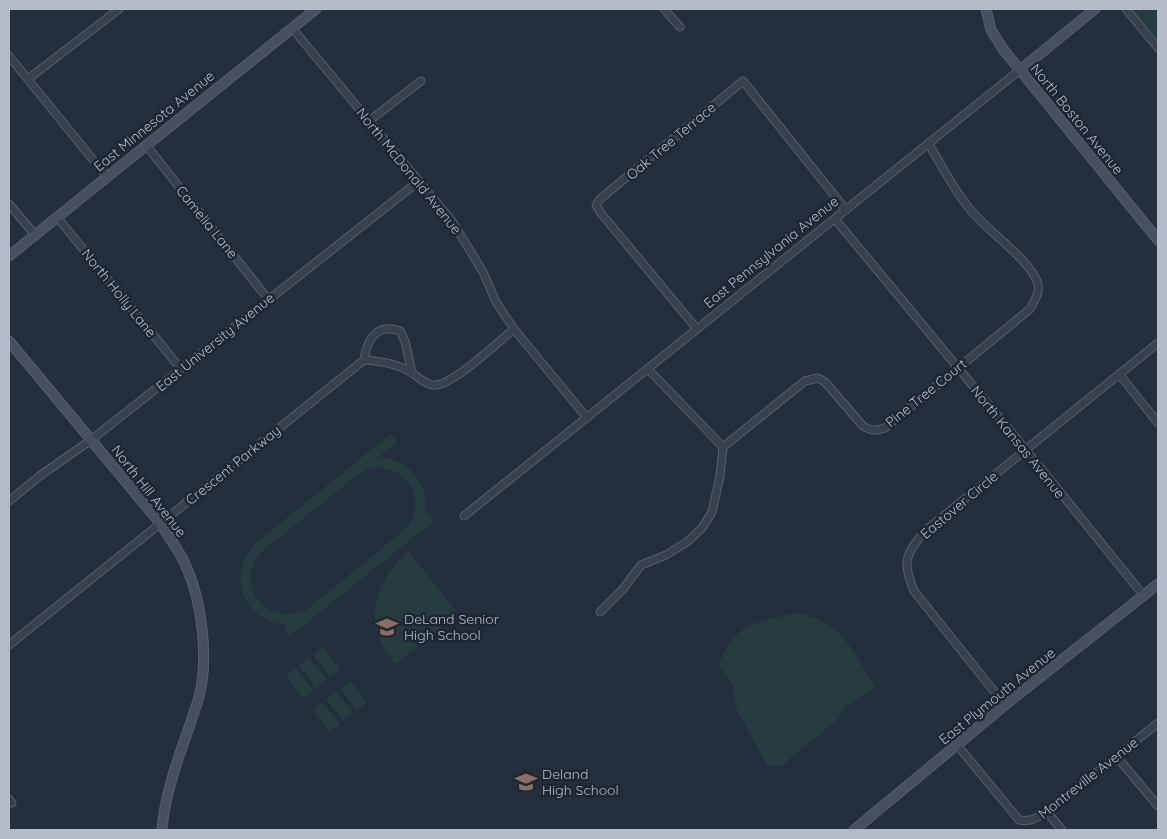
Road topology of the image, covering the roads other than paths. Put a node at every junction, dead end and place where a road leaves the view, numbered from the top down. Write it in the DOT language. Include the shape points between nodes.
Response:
graph roads {
  1 [pos="119,9"];
  2 [pos="316,9"];
  3 [pos="664,9"];
  4 [pos="986,9"];
  5 [pos="1095,9"];
  6 [pos="1126,9"];
  7 [pos="292,28"];
  8 [pos="680,28"];
  9 [pos="1158,48"];
  10 [pos="9,56"];
  11 [pos="1020,70"];
  12 [pos="28,79"];
  13 [pos="421,81"];
  14 [pos="369,121"];
  15 [pos="928,143"];
  16 [pos="146,145"];
  17 [pos="107,176"];
  18 [pos="419,181"];
  19 [pos="9,204"];
  20 [pos="846,210"];
  21 [pos="57,216"];
  22 [pos="835,219"];
  23 [pos="34,235"];
  24 [pos="1158,240"];
  25 [pos="9,256"];
  26 [pos="268,299"];
  27 [pos="514,329"];
  28 [pos="697,329"];
  29 [pos="9,341"];
  30 [pos="1158,343"];
  31 [pos="364,360"];
  32 [pos="957,368"];
  33 [pos="181,369"];
  34 [pos="648,369"];
  35 [pos="412,373"];
  36 [pos="1119,374"];
  37 [pos="587,418"];
  38 [pos="1158,423"];
  39 [pos="91,440"];
  40 [pos="723,448"];
  41 [pos="1026,450"];
  42 [pos="9,501"];
  43 [pos="464,516"];
  44 [pos="160,523"];
  45 [pos="1158,584"];
  46 [pos="1144,596"];
  47 [pos="600,612"];
  48 [pos="9,645"];
  49 [pos="1005,705"];
  50 [pos="1158,723"];
  51 [pos="958,746"];
  52 [pos="1117,757"];
  53 [pos="1158,806"];
  54 [pos="1047,812"];
  55 [pos="162,830"];
  56 [pos="854,830"];
  57 [pos="1062,830"];
  1 -- 12 [label="street"];
  2 -- 7 [label="street, East Minnesota Avenue"];
  3 -- 8 [label="street"];
  4 -- 11 [label="street, North Boston Avenue" via="991,30"];
  5 -- 11 [label="street, East Pennsylvania Avenue"];
  6 -- 9 [label="street"];
  7 -- 14 [label="street, North McDonald Avenue"];
  7 -- 16 [label="street, East Minnesota Avenue"];
  10 -- 12 [label="street"];
  11 -- 15 [label="street, East Pennsylvania Avenue"];
  11 -- 24 [label="street, North Boston Avenue"];
  12 -- 17 [label="street"];
  13 -- 14 [label="street"];
  14 -- 18 [label="street, North McDonald Avenue"];
  15 -- 20 [label="street, East Pennsylvania Avenue"];
  15 -- 32 [label="street, Pine Tree Court" via="969,209 1027,265 1037,281 1036,300 1030,309"];
  16 -- 17 [label="street, East Minnesota Avenue"];
  16 -- 26 [label="street, Camelia Lane"];
  17 -- 21 [label="street, East Minnesota Avenue"];
  18 -- 26 [label="street, East University Avenue"];
  18 -- 27 [label="street, North McDonald Avenue" via="452,221"];
  19 -- 23 [label="street"];
  20 -- 22 [label="street, East Pennsylvania Avenue"];
  20 -- 28 [label="street, Oak Tree Terrace" via="743,81 596,205"];
  21 -- 23 [label="street, East Minnesota Avenue"];
  21 -- 33 [label="street, North Holly Lane"];
  22 -- 28 [label="street, East Pennsylvania Avenue"];
  22 -- 32 [label="street, North Kansas Avenue"];
  23 -- 25 [label="street, East Minnesota Avenue"];
  26 -- 33 [label="street, East University Avenue"];
  27 -- 35 [label="street" via="448,381 433,386"];
  27 -- 37 [label="street, North McDonald Avenue"];
  28 -- 34 [label="street, East Pennsylvania Avenue"];
  29 -- 39 [label="street, North Hill Avenue"];
  30 -- 36 [label="street, Eastover Circle"];
  31 -- 35 [label="street" via="378,361"];
  31 -- 35 [label="street" via="374,335 383,328 391,328 400,331 405,341"];
  31 -- 44 [label="street, Crescent Parkway"];
  32 -- 40 [label="street, Pine Tree Court" via="885,428 876,431 863,426 825,382 818,378 805,381"];
  32 -- 41 [label="street, North Kansas Avenue"];
  33 -- 39 [label="street, East University Avenue"];
  34 -- 37 [label="street, East Pennsylvania Avenue"];
  34 -- 40 [label="street"];
  36 -- 38 [label="street"];
  36 -- 41 [label="street, Eastover Circle"];
  37 -- 43 [label="street, East Pennsylvania Avenue"];
  39 -- 42 [label="street, East University Avenue"];
  39 -- 44 [label="street, North Hill Avenue"];
  40 -- 47 [label="street" via="712,512 702,528 666,555 641,565"];
  41 -- 46 [label="street, North Kansas Avenue"];
  41 -- 49 [label="street, Eastover Circle" via="925,530 907,559 906,572 914,591"];
  44 -- 48 [label="street, Crescent Parkway"];
  44 -- 55 [label="street, North Hill Avenue" via="186,565 195,589 203,648 199,695 166,804"];
  45 -- 46 [label="street, East Plymouth Avenue"];
  46 -- 49 [label="street, East Plymouth Avenue"];
  49 -- 51 [label="street, East Plymouth Avenue"];
  50 -- 52 [label="street, Montreville Avenue"];
  51 -- 54 [label="street, Montreville Avenue" via="1019,820 1036,819"];
  51 -- 56 [label="street, East Plymouth Avenue"];
  52 -- 53 [label="street"];
  52 -- 54 [label="street, Montreville Avenue"];
  54 -- 57 [label="street"];
}
